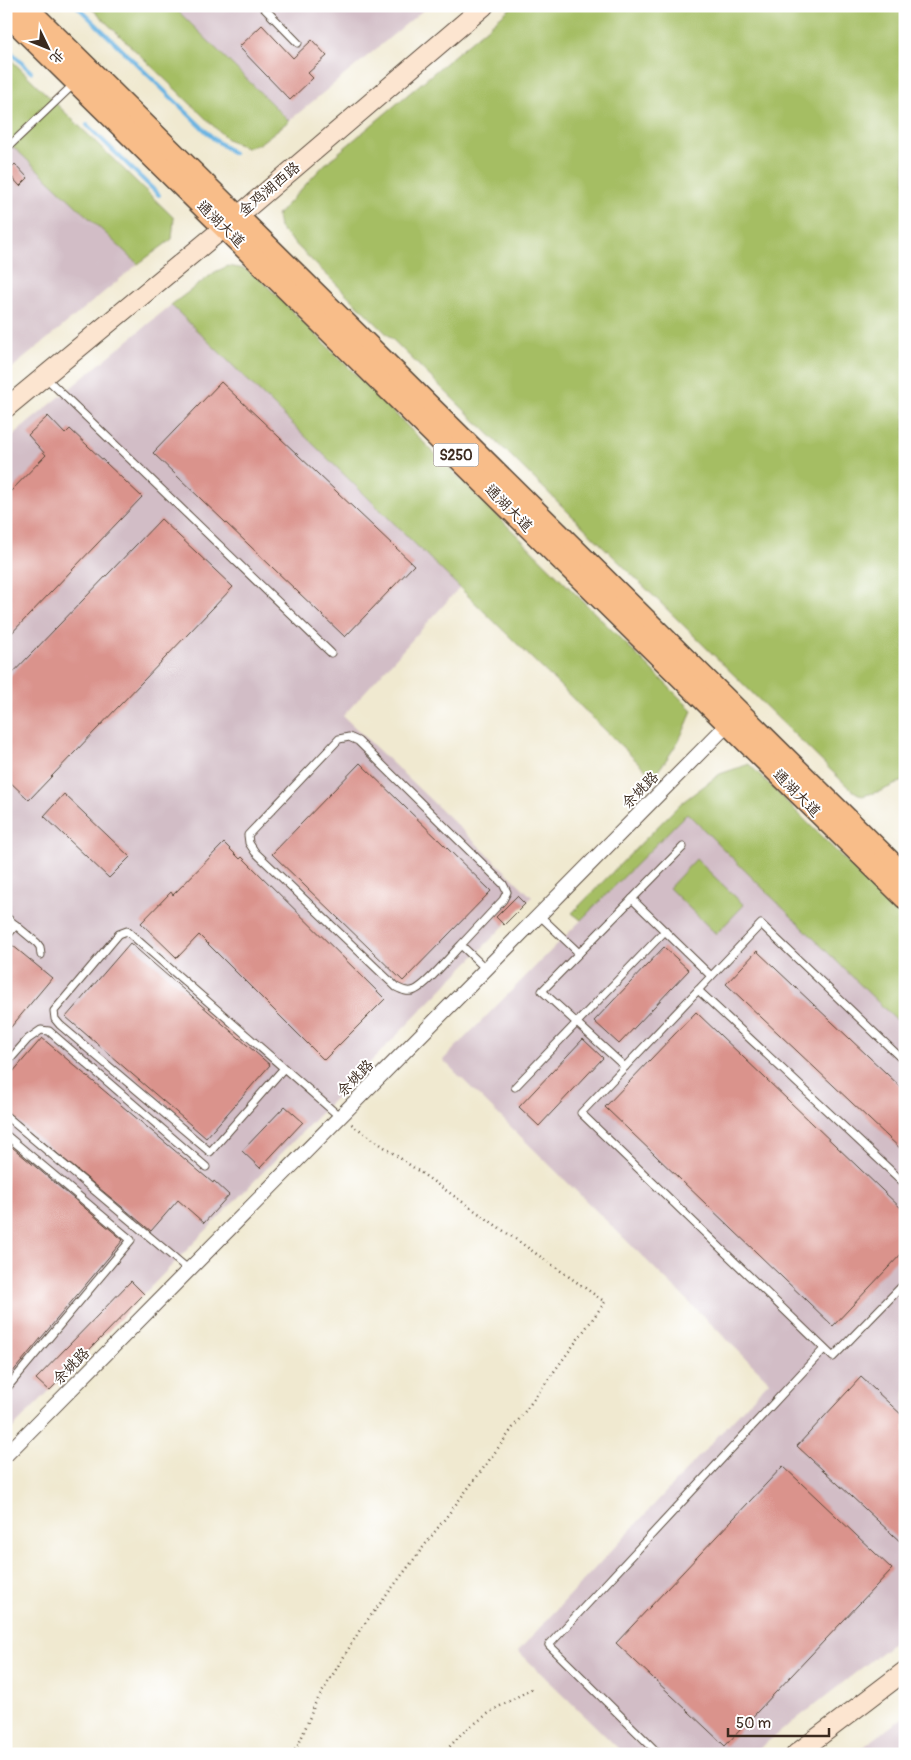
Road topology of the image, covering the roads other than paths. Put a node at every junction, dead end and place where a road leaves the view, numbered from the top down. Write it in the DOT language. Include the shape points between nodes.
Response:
graph roads {
  1 [pos="25,6"];
  2 [pos="262,6"];
  3 [pos="484,6"];
  4 [pos="6,13"];
  5 [pos="298,43"];
  6 [pos="76,82"];
  7 [pos="6,149"];
  8 [pos="231,222"];
  9 [pos="44,376"];
  10 [pos="6,408"];
  11 [pos="331,653"];
  12 [pos="728,724"];
  13 [pos="683,847"];
  14 [pos="905,876"];
  15 [pos="905,898"];
  16 [pos="632,899"];
  17 [pos="539,915"];
  18 [pos="6,918"];
  19 [pos="16,925"];
  20 [pos="665,931"];
  21 [pos="6,936"];
  22 [pos="461,945"];
  23 [pos="579,953"];
  24 [pos="41,955"];
  25 [pos="486,969"];
  26 [pos="711,976"];
  27 [pos="698,990"];
  28 [pos="577,1023"];
  29 [pos="905,1062"];
  30 [pos="6,1064"];
  31 [pos="625,1067"];
  32 [pos="284,1068"];
  33 [pos="516,1086"];
  34 [pos="6,1116"];
  35 [pos="340,1116"];
  36 [pos="6,1135"];
  37 [pos="206,1167"];
  38 [pos="905,1184"];
  39 [pos="189,1270"];
  40 [pos="905,1283"];
  41 [pos="824,1348"];
  42 [pos="6,1389"];
  43 [pos="6,1455"];
  44 [pos="905,1671"];
  45 [pos="659,1754"];
  46 [pos="796,1754"];
  1 -- 8 [label="main road, 通湖大道 / S250"];
  2 -- 5 [label="lane"];
  3 -- 8 [label="street, 金鸡湖西路"];
  4 -- 6 [label="main road, 通湖大道 / S250"];
  6 -- 7 [label="lane"];
  6 -- 8 [label="main road, 通湖大道 / S250"];
  8 -- 9 [label="street, 金鸡湖西路"];
  8 -- 12 [label="main road, 通湖大道 / S250"];
  8 -- 14 [label="main road, 通湖大道 / S250"];
  9 -- 10 [label="street, 金鸡湖西路"];
  9 -- 11 [label="lane"];
  12 -- 15 [label="main road, 通湖大道 / S250"];
  12 -- 17 [label="street, 余姚路"];
  13 -- 16 [label="lane"];
  16 -- 20 [label="lane"];
  16 -- 23 [label="lane"];
  17 -- 23 [label="lane"];
  17 -- 25 [label="street, 余姚路"];
  18 -- 19 [label="lane"];
  19 -- 21 [label="lane"];
  19 -- 24 [label="lane" via="37,943"];
  20 -- 26 [label="lane"];
  20 -- 28 [label="lane"];
  22 -- 22 [label="lane" via="504,900 507,892 503,884 358,741 349,737 339,739 248,835 255,852 405,992 423,985"];
  22 -- 25 [label="lane"];
  23 -- 28 [label="lane" via="542,990"];
  25 -- 35 [label="street, 余姚路"];
  26 -- 27 [label="lane"];
  26 -- 29 [label="lane" via="761,924"];
  27 -- 31 [label="lane"];
  27 -- 38 [label="lane"];
  28 -- 31 [label="lane"];
  28 -- 33 [label="lane"];
  30 -- 37 [label="lane" via="28,1039 41,1030 49,1031"];
  31 -- 41 [label="lane" via="581,1113"];
  32 -- 32 [label="lane" via="126,931 119,934 54,1011 54,1019 60,1025 210,1152"];
  32 -- 35 [label="lane"];
  34 -- 39 [label="lane"];
  35 -- 39 [label="street, 余姚路"];
  36 -- 42 [label="lane" via="132,1240"];
  39 -- 43 [label="street, 余姚路"];
  40 -- 41 [label="lane" via="833,1357"];
  41 -- 45 [label="lane" via="549,1645"];
  44 -- 46 [label="street"];
}
